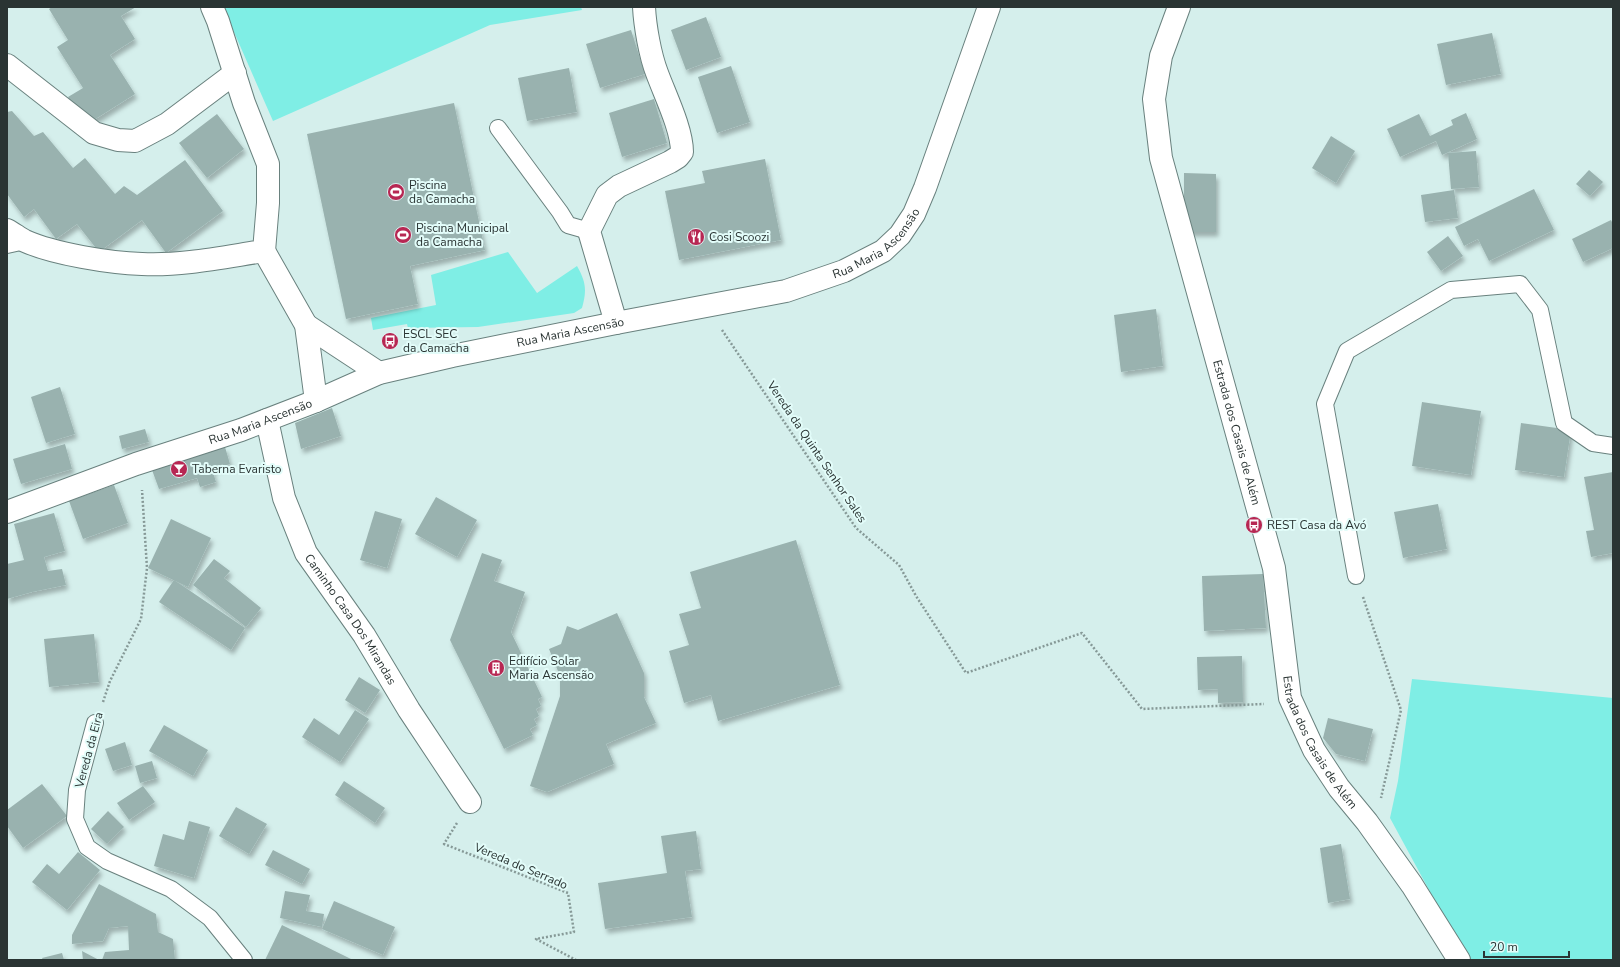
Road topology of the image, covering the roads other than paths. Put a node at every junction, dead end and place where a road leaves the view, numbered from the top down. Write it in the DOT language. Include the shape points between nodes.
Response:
graph roads {
  1 [pos="212,7"];
  2 [pos="644,7"];
  3 [pos="989,7"];
  4 [pos="1178,7"];
  5 [pos="7,65"];
  6 [pos="235,73"];
  7 [pos="498,128"];
  8 [pos="7,230"];
  9 [pos="589,231"];
  10 [pos="16,243"];
  11 [pos="264,251"];
  12 [pos="616,323"];
  13 [pos="306,325"];
  14 [pos="379,373"];
  15 [pos="316,401"];
  16 [pos="267,420"];
  17 [pos="1613,446"];
  18 [pos="7,512"];
  19 [pos="1356,576"];
  20 [pos="95,723"];
  21 [pos="470,802"];
  22 [pos="244,960"];
  23 [pos="1459,960"];
  1 -- 6 [label="street"];
  2 -- 9 [label="street" via="656,71 679,135 682,152 670,162 607,194"];
  3 -- 12 [label="street, Rua Maria Ascensão" via="914,214 900,235 882,251 844,272 786,291"];
  4 -- 23 [label="street, Estrada dos Casais de Além" via="1161,56 1154,99 1161,158 1274,568 1290,698 1314,750 1339,788 1412,885"];
  5 -- 6 [label="street" via="94,134 135,141 167,124"];
  6 -- 11 [label="street" via="268,164"];
  7 -- 9 [label="lane" via="568,225"];
  8 -- 10 [label="street"];
  9 -- 12 [label="street"];
  10 -- 11 [label="street" via="103,260 142,264 192,261"];
  11 -- 13 [label="street"];
  12 -- 14 [label="street, Rua Maria Ascensão"];
  13 -- 14 [label="street"];
  13 -- 15 [label="street"];
  14 -- 15 [label="street, Rua Maria Ascensão"];
  15 -- 16 [label="street, Rua Maria Ascensão"];
  16 -- 18 [label="street, Rua Maria Ascensão" via="136,464"];
  16 -- 21 [label="street, Caminho Casa Dos Mirandas" via="284,498 306,553 364,634 409,710"];
  17 -- 19 [label="lane" via="1593,443 1564,422 1540,310 1520,284 1451,290 1347,351 1325,404"];
  20 -- 22 [label="lane, Vereda da Eira" via="77,790 75,819 88,847 107,861 171,890 210,918"];
}
